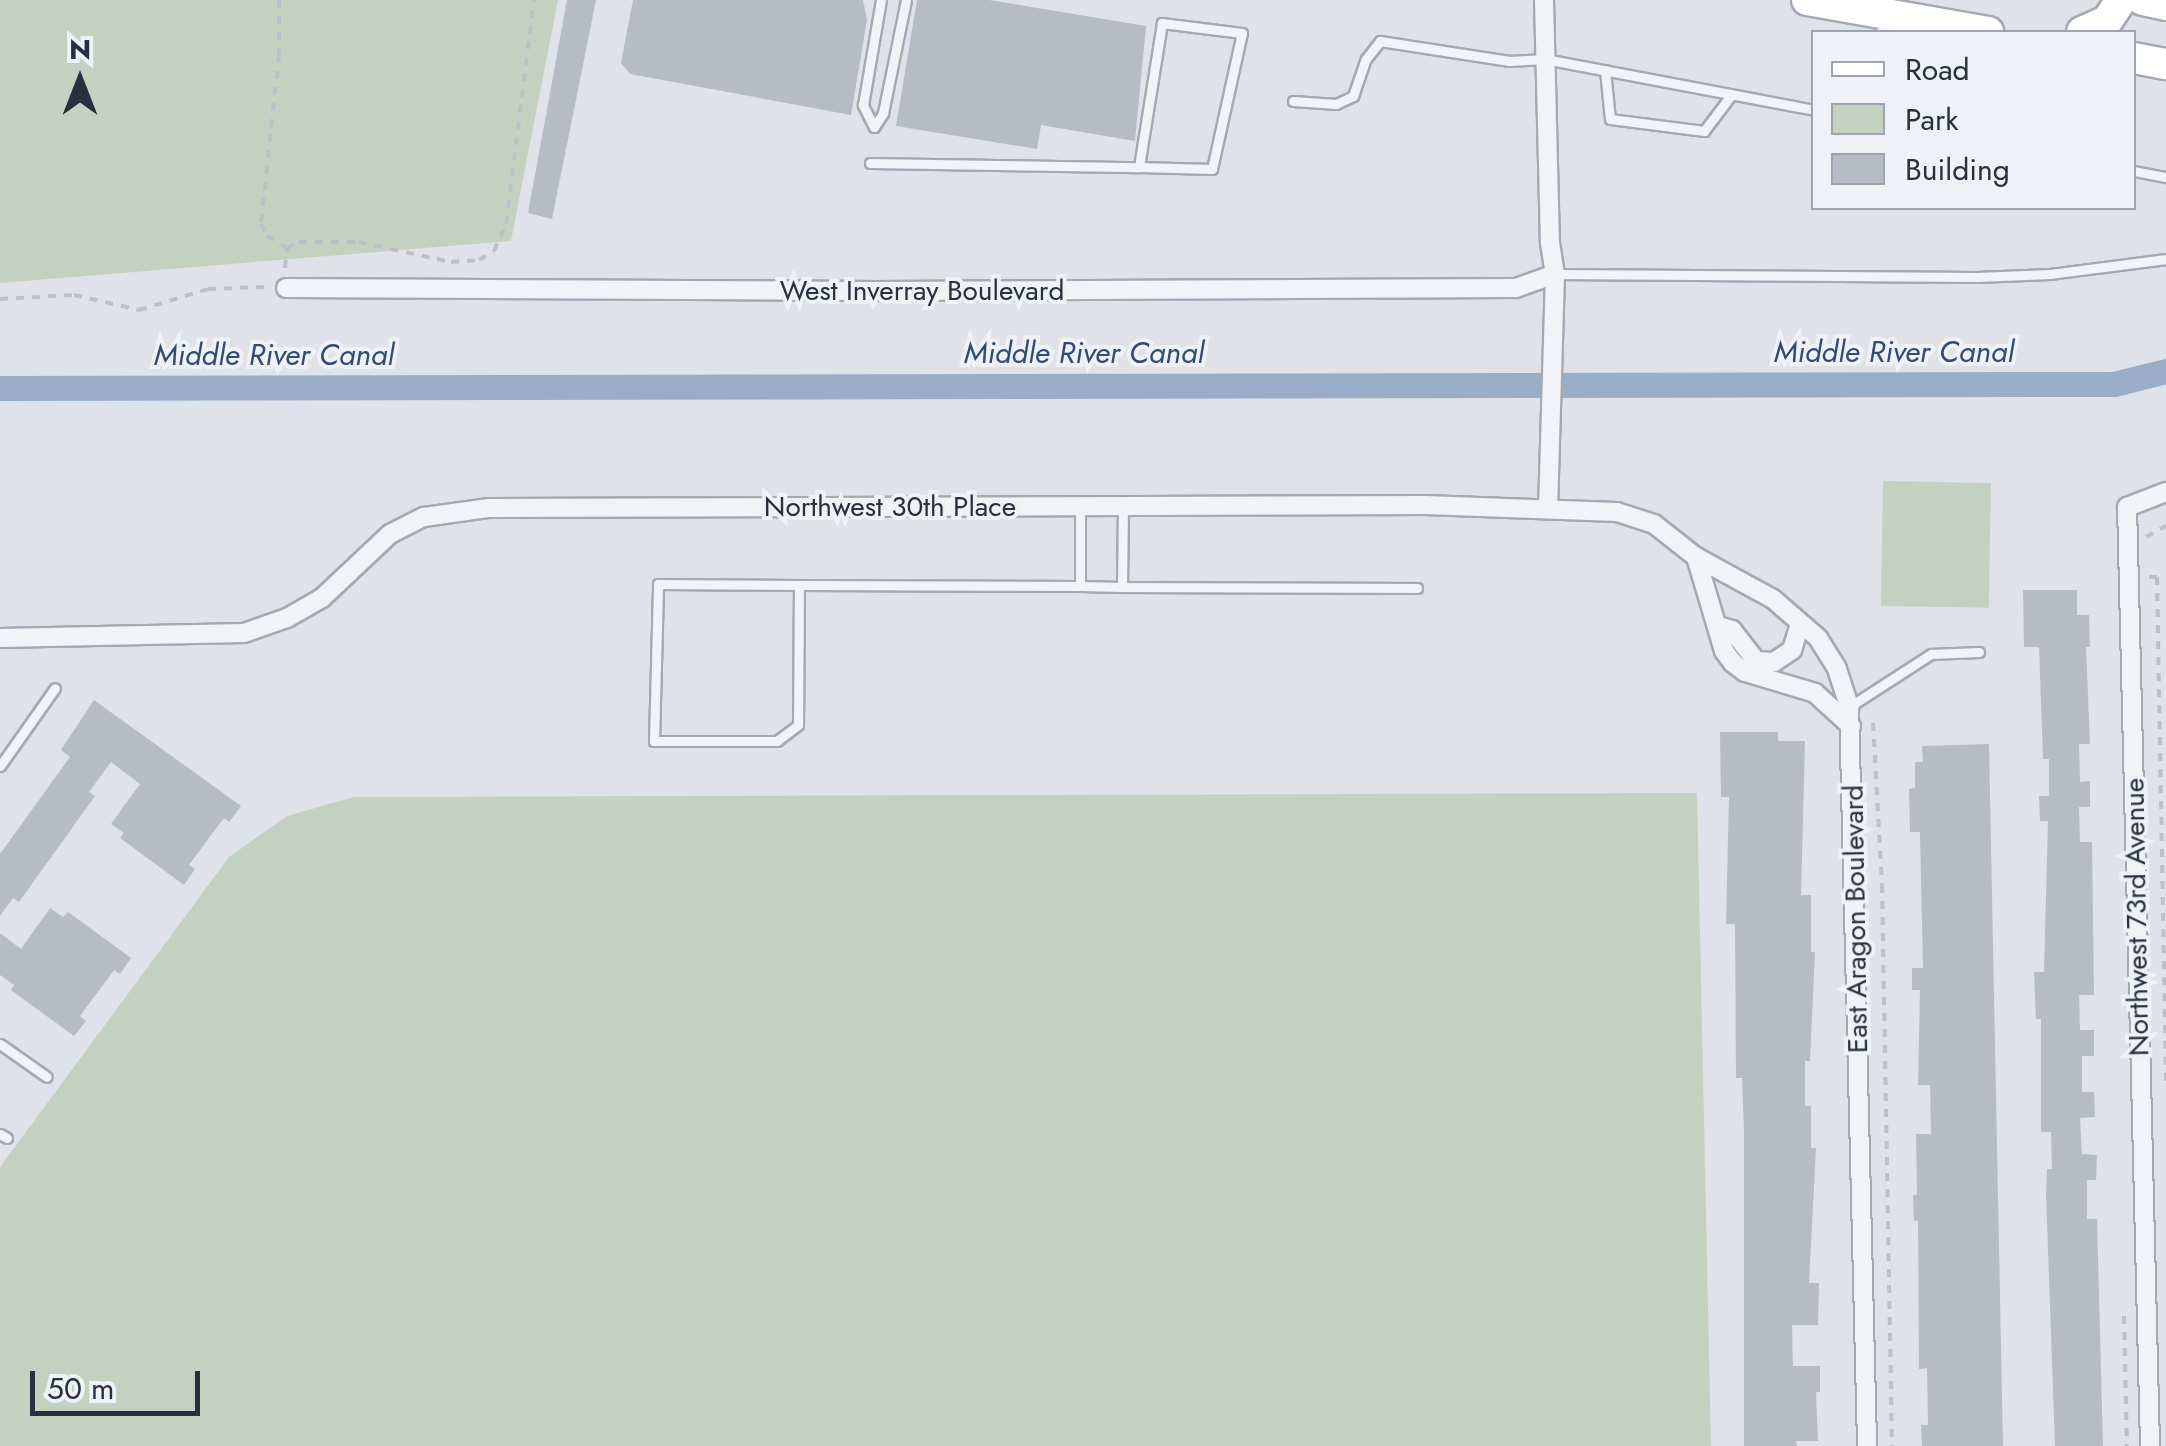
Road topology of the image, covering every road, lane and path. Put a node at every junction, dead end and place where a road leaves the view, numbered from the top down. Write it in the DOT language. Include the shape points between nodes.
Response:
graph roads {
  1 [pos="279,0"];
  2 [pos="534,0"];
  3 [pos="881,0"];
  4 [pos="906,0"];
  5 [pos="1544,0"];
  6 [pos="1807,0"];
  7 [pos="2121,0"];
  8 [pos="2143,0"];
  9 [pos="2166,5"];
  10 [pos="1885,28"];
  11 [pos="1936,30"];
  12 [pos="2087,30"];
  13 [pos="2136,58"];
  14 [pos="1545,59"];
  15 [pos="2166,64"];
  16 [pos="1605,70"];
  17 [pos="1732,94"];
  18 [pos="1293,101"];
  19 [pos="1811,109"];
  20 [pos="870,163"];
  21 [pos="1139,168"];
  22 [pos="2136,171"];
  23 [pos="2166,178"];
  24 [pos="2166,259"];
  25 [pos="1555,274"];
  26 [pos="286,288"];
  27 [pos="0,299"];
  28 [pos="2166,492"];
  29 [pos="1080,506"];
  30 [pos="1123,506"];
  31 [pos="1548,507"];
  32 [pos="1617,512"];
  33 [pos="1696,557"];
  34 [pos="2129,577"];
  35 [pos="799,585"];
  36 [pos="1080,586"];
  37 [pos="1122,587"];
  38 [pos="1418,588"];
  39 [pos="1800,624"];
  40 [pos="1719,626"];
  41 [pos="0,638"];
  42 [pos="1979,652"];
  43 [pos="55,688"];
  44 [pos="1865,694"];
  45 [pos="1850,716"];
  46 [pos="0,766"];
  47 [pos="0,1044"];
  48 [pos="46,1078"];
  49 [pos="2166,1081"];
  50 [pos="1867,1446"];
  51 [pos="1892,1446"];
  52 [pos="2150,1446"];
  1 -- 2 [label="path" via="262,205 266,236 286,248 359,242 452,262 479,260 504,234"];
  3 -- 4 [label="lane" via="863,105 874,127 883,113"];
  5 -- 14 [label="street"];
  6 -- 10 [label="main road"];
  7 -- 12 [label="main road" via="2107,21"];
  8 -- 9 [label="main road"];
  10 -- 11 [label="main road"];
  13 -- 15 [label="main road"];
  14 -- 16 [label="lane"];
  14 -- 18 [label="lane" via="1509,61 1380,41 1353,96 1336,104"];
  14 -- 25 [label="street"];
  16 -- 17 [label="lane"];
  16 -- 17 [label="lane" via="1610,118 1704,131"];
  17 -- 19 [label="lane"];
  20 -- 21 [label="lane"];
  21 -- 21 [label="lane" via="1212,168 1242,33 1162,23"];
  22 -- 23 [label="lane"];
  24 -- 25 [label="lane" via="1977,277"];
  25 -- 26 [label="street, West Inverray Boulevard" via="1516,288"];
  25 -- 31 [label="street"];
  26 -- 27 [label="path" via="208,289 139,310 74,295"];
  28 -- 34 [label="street, Northwest 73rd Avenue" via="2128,507"];
  29 -- 30 [label="street, Northwest 30th Place"];
  29 -- 36 [label="lane"];
  29 -- 41 [label="street, Northwest 30th Place" via="489,508 424,517 390,534 322,598 244,634"];
  30 -- 31 [label="street, Northwest 30th Place"];
  30 -- 37 [label="lane"];
  31 -- 32 [label="street, Northwest 30th Place"];
  32 -- 33 [label="street, East Aragon Boulevard" via="1654,524"];
  33 -- 39 [label="street, East Aragon Boulevard" via="1773,599"];
  33 -- 40 [label="street"];
  34 -- 49 [label="path" via="2157,577"];
  34 -- 52 [label="street, Northwest 73rd Avenue"];
  35 -- 35 [label="lane" via="658,584 654,741 777,742 798,724"];
  35 -- 36 [label="lane"];
  36 -- 37 [label="lane"];
  37 -- 38 [label="lane"];
  39 -- 40 [label="street" via="1792,650 1774,662 1756,661 1732,630"];
  39 -- 45 [label="street, East Aragon Boulevard" via="1818,638 1837,669"];
  40 -- 45 [label="street" via="1724,651 1746,672 1815,693"];
  42 -- 44 [label="lane" via="1931,654"];
  43 -- 46 [label="lane"];
  44 -- 45 [label="lane"];
  44 -- 51 [label="path" via="1874,729 1882,885"];
  45 -- 50 [label="street, East Aragon Boulevard"];
  47 -- 48 [label="lane"];
}
